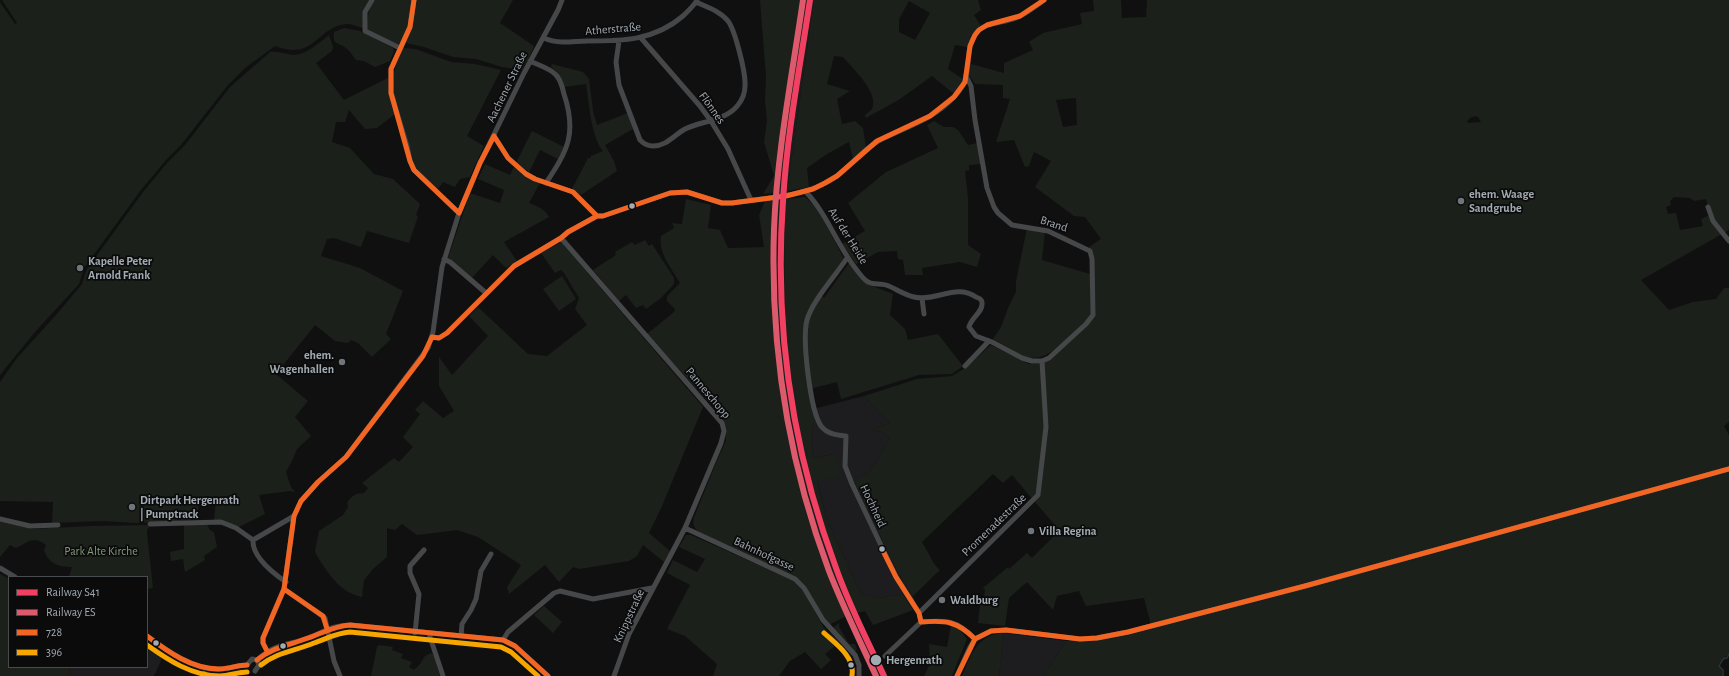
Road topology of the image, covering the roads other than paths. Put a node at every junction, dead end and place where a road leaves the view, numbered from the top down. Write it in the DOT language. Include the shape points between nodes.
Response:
graph roads {
  1 [pos="372,0"];
  2 [pos="414,0"];
  3 [pos="562,0"];
  4 [pos="1044,0"];
  5 [pos="697,1"];
  6 [pos="544,38"];
  7 [pos="641,38"];
  8 [pos="619,41"];
  9 [pos="400,48"];
  10 [pos="530,61"];
  11 [pos="966,76"];
  12 [pos="711,121"];
  13 [pos="494,136"];
  14 [pos="546,184"];
  15 [pos="803,192"];
  16 [pos="751,200"];
  17 [pos="1708,207"];
  18 [pos="459,213"];
  19 [pos="597,216"];
  20 [pos="561,238"];
  21 [pos="1729,241"];
  22 [pos="847,258"];
  23 [pos="444,259"];
  24 [pos="486,293"];
  25 [pos="922,298"];
  26 [pos="924,314"];
  27 [pos="432,337"];
  28 [pos="989,341"];
  29 [pos="1042,361"];
  30 [pos="965,366"];
  31 [pos="1729,469"];
  32 [pos="294,516"];
  33 [pos="0,519"];
  34 [pos="150,524"];
  35 [pos="58,525"];
  36 [pos="686,528"];
  37 [pos="252,540"];
  38 [pos="424,550"];
  39 [pos="491,554"];
  40 [pos="0,568"];
  41 [pos="13,576"];
  42 [pos="286,582"];
  43 [pos="652,588"];
  44 [pos="284,589"];
  45 [pos="919,613"];
  46 [pos="922,622"];
  47 [pos="327,629"];
  48 [pos="415,633"];
  49 [pos="429,634"];
  50 [pos="461,636"];
  51 [pos="148,637"];
  52 [pos="975,639"];
  53 [pos="503,640"];
  54 [pos="267,651"];
  55 [pos="885,656"];
  56 [pos="257,660"];
  57 [pos="247,665"];
  58 [pos="255,673"];
  59 [pos="859,674"];
  60 [pos="340,676"];
  61 [pos="443,676"];
  62 [pos="548,676"];
  63 [pos="614,676"];
  64 [pos="957,676"];
  1 -- 9 [label="street" via="365,12 365,32"];
  2 -- 9 [label="street" via="410,27"];
  3 -- 6 [label="street, Aachener Straße"];
  4 -- 11 [label="street" via="1020,16 979,30 970,48"];
  5 -- 7 [label="street, Atherstraße" via="675,22"];
  5 -- 12 [label="street" via="728,22 746,86 737,107"];
  6 -- 8 [label="street, Atherstraße" via="556,42"];
  6 -- 10 [label="street, Aachener Straße"];
  7 -- 8 [label="street, Atherstraße"];
  7 -- 12 [label="street, Flönnes"];
  8 -- 12 [label="street" via="616,62 618,85 640,140 644,144 653,146 667,143 685,130"];
  9 -- 18 [label="street" via="391,69 391,93 410,161 414,170"];
  10 -- 13 [label="street, Aachener Straße"];
  10 -- 14 [label="street" via="554,73 559,79 571,127 568,147"];
  11 -- 15 [label="street" via="964,85 939,111 883,138 836,176"];
  11 -- 29 [label="street, Brand" via="971,86 987,188 998,213 1012,225 1048,231 1090,251 1093,315 1058,351"];
  12 -- 16 [label="street, Flönnes" via="728,149"];
  13 -- 14 [label="street" via="511,162"];
  13 -- 18 [label="street, Aachener Straße"];
  14 -- 19 [label="street" via="573,192"];
  15 -- 16 [label="street"];
  15 -- 22 [label="street, Auf der Heide" via="816,204"];
  16 -- 19 [label="street" via="726,203 687,192 670,193"];
  17 -- 21 [label="street" via="1713,221"];
  18 -- 23 [label="street, Aachener Straße"];
  19 -- 20 [label="street"];
  20 -- 24 [label="street" via="514,266"];
  20 -- 36 [label="street, Panneschopp" via="722,423 724,431 721,443"];
  22 -- 25 [label="street, Auf der Heide" via="868,282 884,284 913,297"];
  22 -- 45 [label="street, Hochheid" via="807,319 804,337 810,390 820,425 838,435 846,436 845,466 852,484 896,577"];
  23 -- 24 [label="street"];
  23 -- 27 [label="street, Aachener Straße"];
  24 -- 27 [label="street" via="447,333 440,338"];
  25 -- 26 [label="street"];
  25 -- 28 [label="street, Auf der Heide" via="960,291 970,292 982,303 982,308 970,324 970,330 976,336"];
  27 -- 32 [label="street, Aachener Straße" via="423,356 346,457 308,492"];
  28 -- 29 [label="street, Auf der Heide" via="1022,358"];
  28 -- 30 [label="street"];
  29 -- 45 [label="street, Promenadestraße" via="1046,427 1038,495"];
  31 -- 52 [label="street" via="1128,632 1097,638 1080,638 999,630"];
  32 -- 37 [label="street"];
  32 -- 42 [label="street, Aachener Straße"];
  33 -- 35 [label="street" via="30,526"];
  34 -- 37 [label="street" via="221,522 236,528"];
  36 -- 43 [label="street, Panneschopp"];
  36 -- 59 [label="street, Bahnhofgasse" via="794,579 804,588 823,620 855,655"];
  37 -- 42 [label="street" via="254,552"];
  38 -- 48 [label="street" via="410,566 410,573 419,594"];
  39 -- 50 [label="street" via="481,571 476,599 462,624"];
  40 -- 41 [label="street"];
  42 -- 44 [label="street, Aachener Straße"];
  43 -- 53 [label="street, Knippstraße" via="593,599 560,591 554,593 508,632"];
  43 -- 63 [label="street, Knippstraße" via="629,634"];
  44 -- 47 [label="street" via="323,616"];
  44 -- 54 [label="street, Aachener Straße" via="264,635 263,643"];
  45 -- 46 [label="street, Hochheid"];
  46 -- 52 [label="street" via="952,622 965,628"];
  46 -- 55 [label="street"];
  47 -- 48 [label="street" via="350,626"];
  47 -- 54 [label="street"];
  47 -- 60 [label="street"];
  48 -- 49 [label="street"];
  49 -- 50 [label="street"];
  49 -- 61 [label="street"];
  50 -- 53 [label="street"];
  51 -- 57 [label="street" via="174,654 202,667 218,670"];
  52 -- 64 [label="street"];
  53 -- 62 [label="street" via="515,646"];
  54 -- 56 [label="street"];
  56 -- 57 [label="street" via="252,659"];
  56 -- 58 [label="street" via="259,665"];
  57 -- 58 [label="street" via="249,670"];
}
